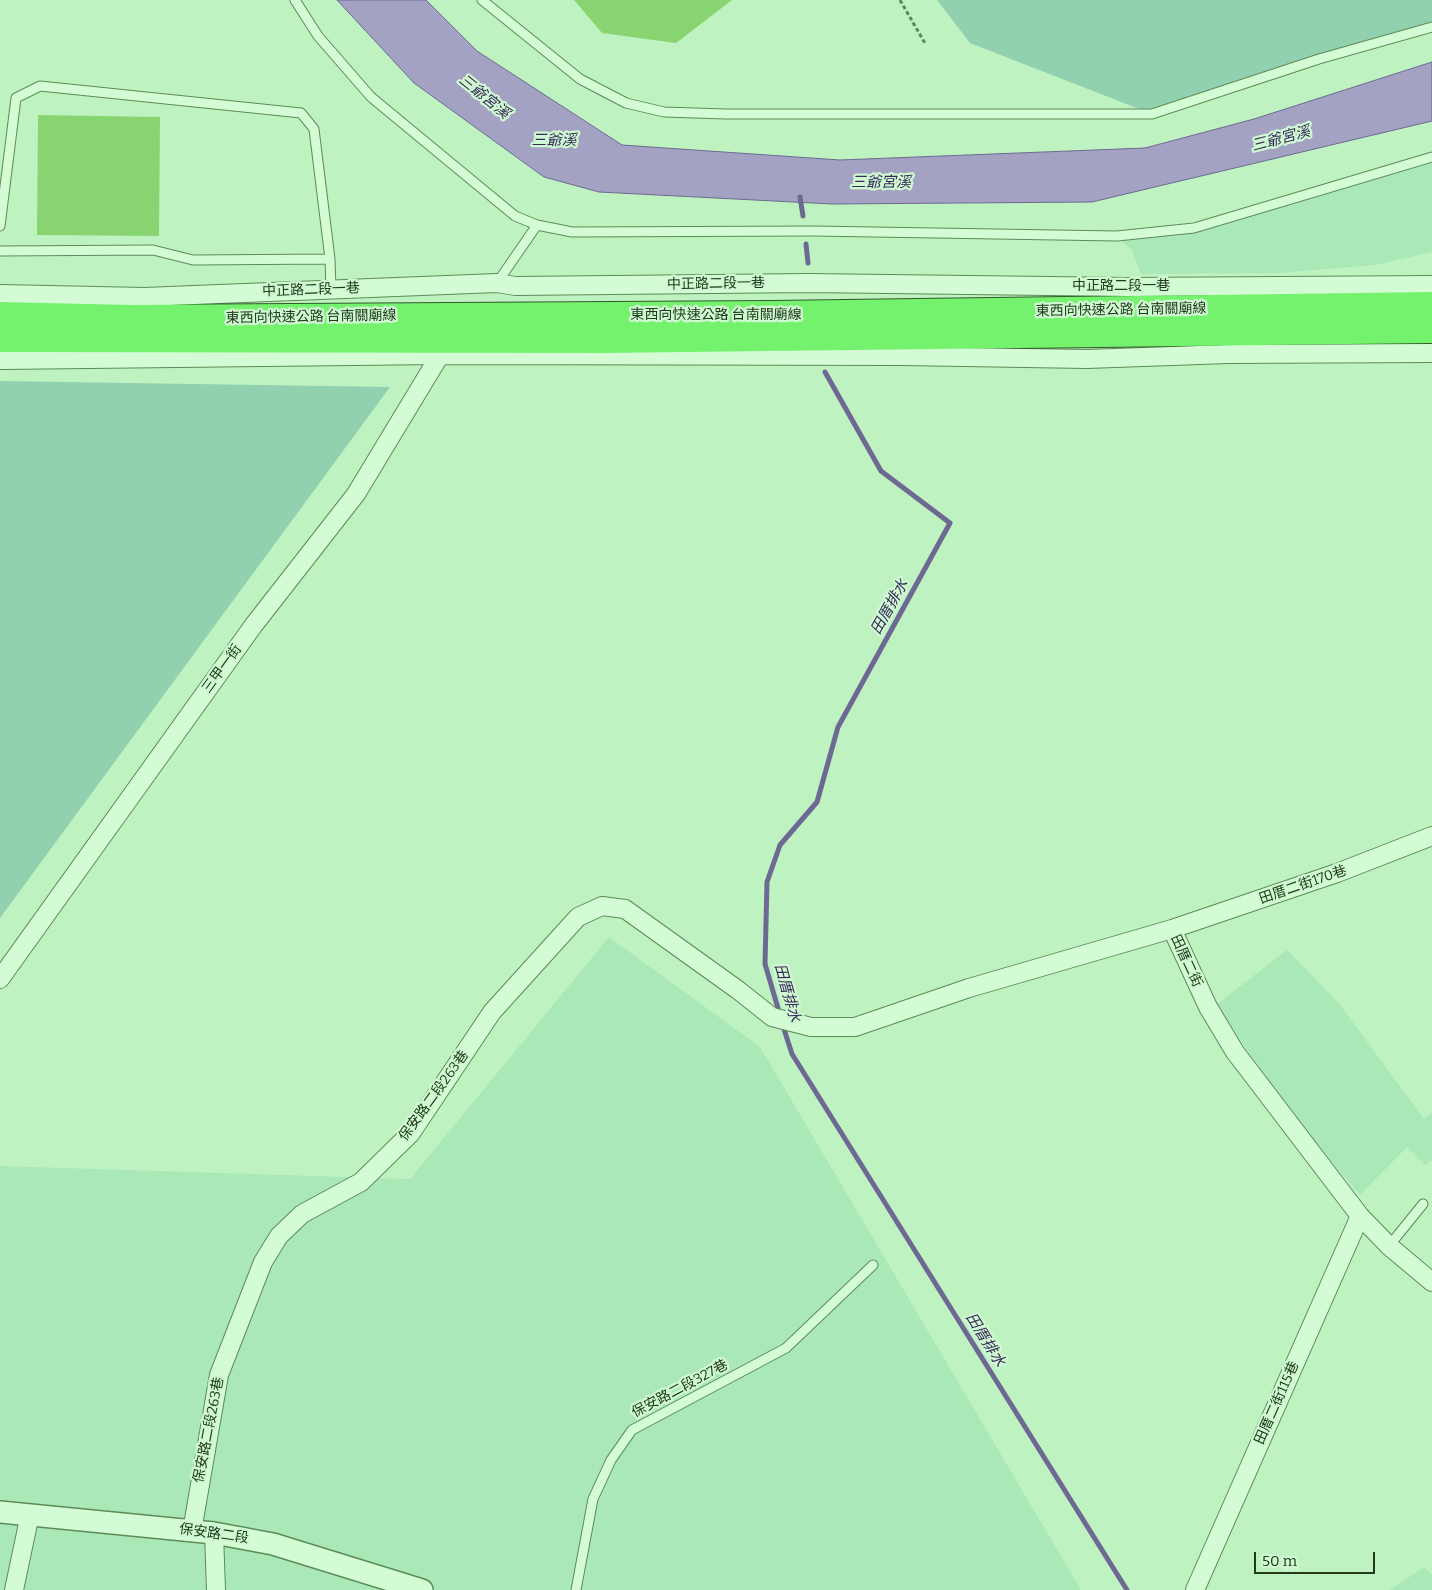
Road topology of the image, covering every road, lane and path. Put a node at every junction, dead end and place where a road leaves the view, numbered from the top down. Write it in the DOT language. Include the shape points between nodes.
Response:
graph roads {
  1 [pos="295,0"];
  2 [pos="482,0"];
  3 [pos="900,0"];
  4 [pos="1432,27"];
  5 [pos="926,45"];
  6 [pos="1432,157"];
  7 [pos="537,225"];
  8 [pos="0,226"];
  9 [pos="0,251"];
  10 [pos="330,259"];
  11 [pos="497,282"];
  12 [pos="1432,284"];
  13 [pos="331,290"];
  14 [pos="0,294"];
  15 [pos="1432,306"];
  16 [pos="0,316"];
  17 [pos="1432,329"];
  18 [pos="0,338"];
  19 [pos="1432,353"];
  20 [pos="440,356"];
  21 [pos="0,360"];
  22 [pos="1432,836"];
  23 [pos="1172,929"];
  24 [pos="0,979"];
  25 [pos="778,1019"];
  26 [pos="1423,1204"];
  27 [pos="1360,1216"];
  28 [pos="1389,1246"];
  29 [pos="873,1264"];
  30 [pos="1432,1282"];
  31 [pos="0,1512"];
  32 [pos="30,1514"];
  33 [pos="192,1531"];
  34 [pos="214,1533"];
  35 [pos="14,1590"];
  36 [pos="216,1590"];
  37 [pos="422,1590"];
  38 [pos="576,1590"];
  39 [pos="1195,1590"];
  1 -- 7 [label="lane" via="318,36 371,97 515,216"];
  2 -- 4 [label="lane" via="580,78 626,103 664,112 717,114 1152,114 1319,59"];
  3 -- 5 [label="path"];
  6 -- 7 [label="lane" via="1194,228 1117,236 813,230 572,232"];
  7 -- 11 [label="lane"];
  8 -- 10 [label="lane" via="16,98 40,86 301,113 314,129"];
  9 -- 10 [label="lane" via="153,250 193,260"];
  10 -- 13 [label="lane"];
  11 -- 12 [label="street, 中正路二段一巷" via="515,286"];
  11 -- 13 [label="street, 中正路二段一巷"];
  13 -- 14 [label="street, 中正路二段一巷" via="144,297"];
  15 -- 16 [label="highway, 東西向快速公路 台南關廟線" via="761,315 131,319"];
  17 -- 18 [label="highway, 東西向快速公路 台南關廟線" via="603,339"];
  19 -- 20 [label="street" via="1228,354 1087,360 901,356"];
  20 -- 21 [label="street"];
  20 -- 24 [label="street, 三甲一街" via="356,494 253,626"];
  22 -- 23 [label="street, 田厝二街170巷" via="1338,873"];
  23 -- 25 [label="street, 田厝二街" via="969,988 855,1027 811,1027"];
  23 -- 27 [label="street, 田厝二街" via="1208,1007 1235,1052"];
  25 -- 33 [label="street, 保安路二段263巷" via="625,908 602,906 578,917 492,1012 411,1133 361,1182 302,1214 278,1236 263,1262 219,1375"];
  26 -- 28 [label="lane"];
  27 -- 28 [label="street, 田厝二街"];
  27 -- 39 [label="street, 田厝二街115巷"];
  28 -- 30 [label="street, 田厝二街"];
  29 -- 38 [label="lane, 保安路二段327巷" via="786,1348 632,1430 611,1460 593,1499"];
  31 -- 32 [label="street, 保安路二段"];
  32 -- 33 [label="street, 保安路二段"];
  32 -- 35 [label="street"];
  33 -- 34 [label="street, 保安路二段"];
  34 -- 36 [label="street"];
  34 -- 37 [label="street, 保安路二段" via="282,1546"];
}
